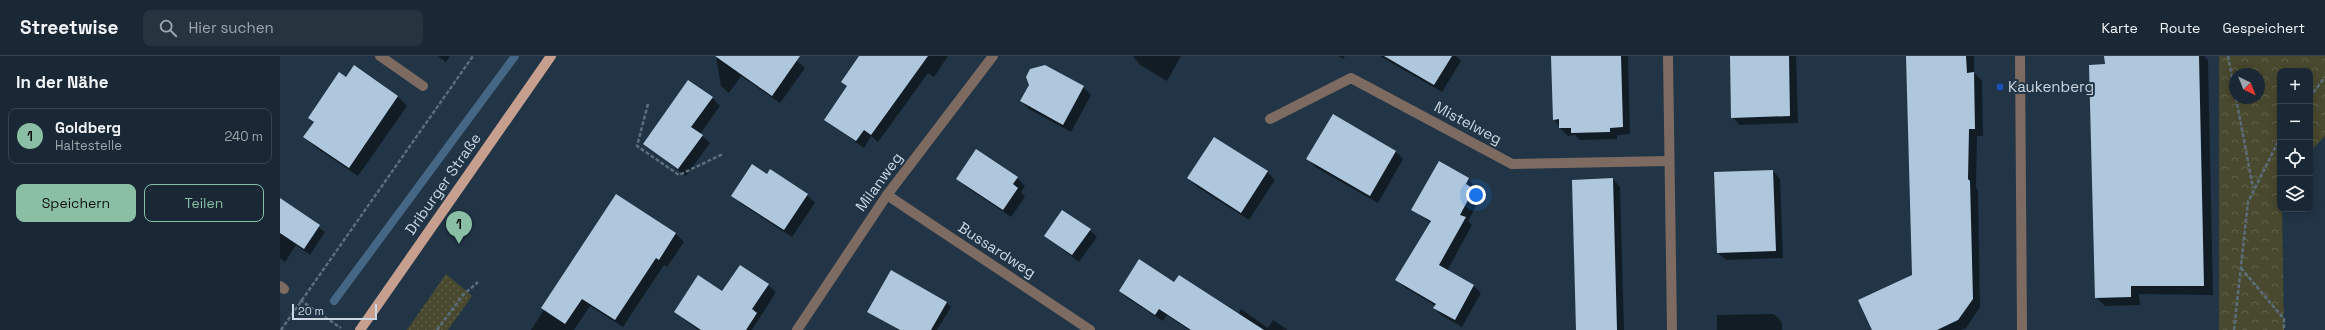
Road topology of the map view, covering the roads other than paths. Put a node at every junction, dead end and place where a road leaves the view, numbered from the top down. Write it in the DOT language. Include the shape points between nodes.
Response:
graph roads {
  1 [pos="380,56"];
  2 [pos="551,56"];
  3 [pos="992,56"];
  4 [pos="1668,56"];
  5 [pos="2020,56"];
  6 [pos="423,86"];
  7 [pos="1270,119"];
  8 [pos="1669,161"];
  9 [pos="887,195"];
  10 [pos="360,330"];
  11 [pos="797,330"];
  12 [pos="1090,330"];
  13 [pos="1672,330"];
  14 [pos="2022,330"];
  1 -- 6 [label="street"];
  2 -- 10 [label="main road, Driburger Straße"];
  3 -- 9 [label="street, Milanweg"];
  4 -- 8 [label="street"];
  5 -- 14 [label="street"];
  7 -- 8 [label="street, Mistelweg" via="1351,78 1512,164"];
  8 -- 13 [label="street"];
  9 -- 11 [label="street, Milanweg"];
  9 -- 12 [label="street, Bussardweg"];
}
